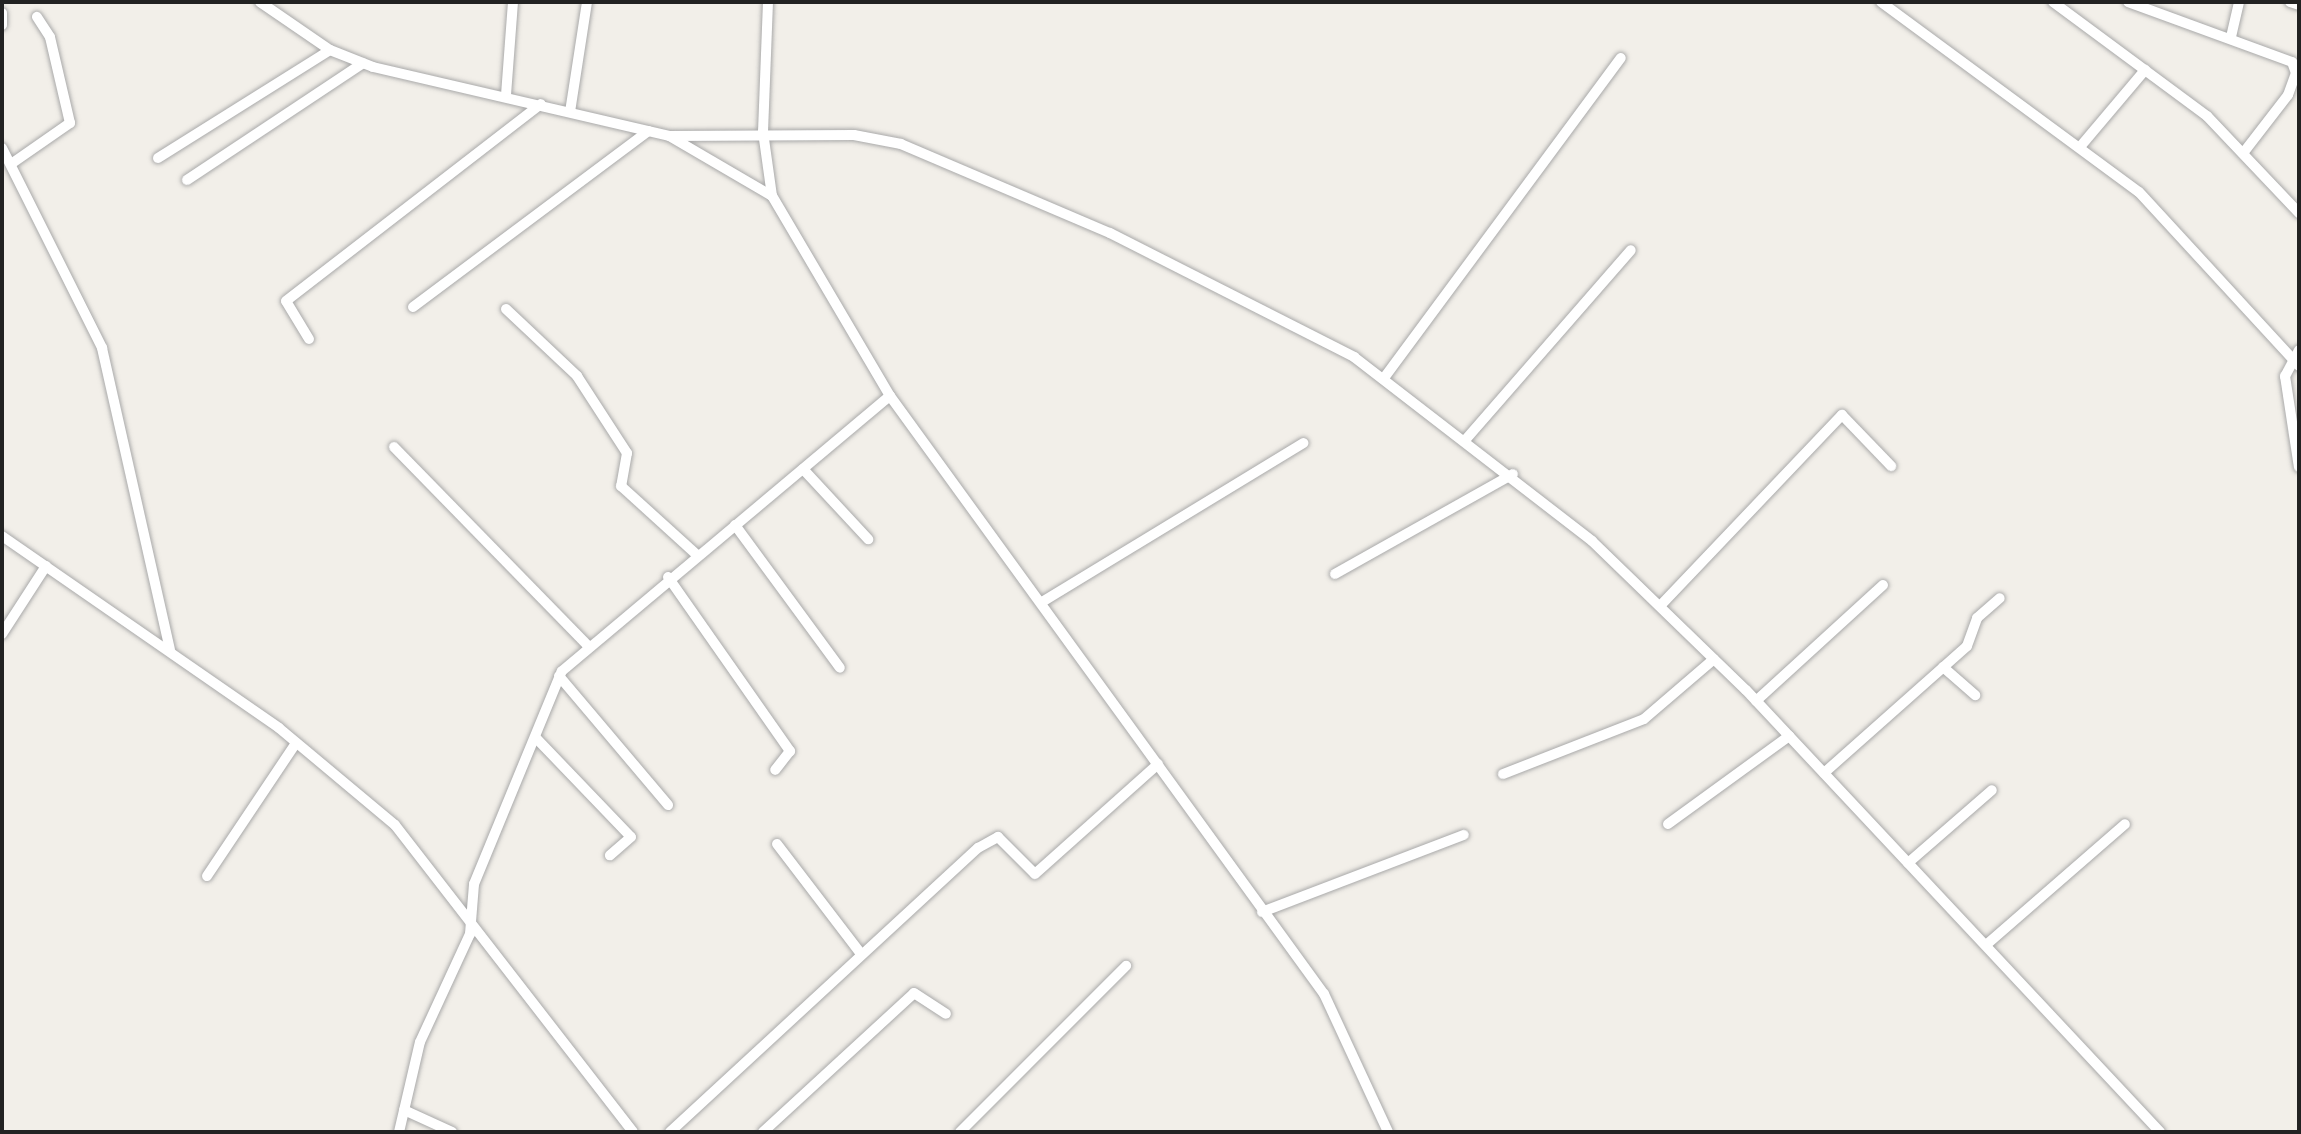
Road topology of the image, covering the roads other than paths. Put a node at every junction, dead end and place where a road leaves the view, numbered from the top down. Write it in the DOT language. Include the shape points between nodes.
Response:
graph roads {
  1 [pos="260,2"];
  2 [pos="513,2"];
  3 [pos="587,2"];
  4 [pos="768,2"];
  5 [pos="1881,2"];
  6 [pos="2053,2"];
  7 [pos="2128,2"];
  8 [pos="2239,2"];
  9 [pos="2290,2"];
  10 [pos="2299,5"];
  11 [pos="2,13"];
  12 [pos="37,17"];
  13 [pos="2,25"];
  14 [pos="2231,37"];
  15 [pos="330,50"];
  16 [pos="1621,58"];
  17 [pos="363,63"];
  18 [pos="2145,70"];
  19 [pos="506,95"];
  20 [pos="541,104"];
  21 [pos="570,112"];
  22 [pos="648,131"];
  23 [pos="763,132"];
  24 [pos="669,136"];
  25 [pos="2080,147"];
  26 [pos="2,148"];
  27 [pos="2244,152"];
  28 [pos="158,158"];
  29 [pos="11,164"];
  30 [pos="187,180"];
  31 [pos="772,196"];
  32 [pos="2299,213"];
  33 [pos="1631,250"];
  34 [pos="413,307"];
  35 [pos="506,309"];
  36 [pos="309,339"];
  37 [pos="2299,350"];
  38 [pos="2294,363"];
  39 [pos="1384,378"];
  40 [pos="890,396"];
  41 [pos="1467,438"];
  42 [pos="1304,443"];
  43 [pos="394,447"];
  44 [pos="1891,466"];
  45 [pos="2299,467"];
  46 [pos="803,469"];
  47 [pos="1513,474"];
  48 [pos="735,525"];
  49 [pos="2,536"];
  50 [pos="868,539"];
  51 [pos="696,554"];
  52 [pos="46,566"];
  53 [pos="1335,574"];
  54 [pos="668,577"];
  55 [pos="1883,585"];
  56 [pos="2000,598"];
  57 [pos="1042,602"];
  58 [pos="1660,606"];
  59 [pos="2,634"];
  60 [pos="588,646"];
  61 [pos="170,649"];
  62 [pos="1714,659"];
  63 [pos="1943,667"];
  64 [pos="840,668"];
  65 [pos="559,676"];
  66 [pos="1975,695"];
  67 [pos="1756,701"];
  68 [pos="1789,736"];
  69 [pos="536,738"];
  70 [pos="296,743"];
  71 [pos="1158,764"];
  72 [pos="775,770"];
  73 [pos="1824,773"];
  74 [pos="1503,774"];
  75 [pos="1992,790"];
  76 [pos="668,805"];
  77 [pos="1668,824"];
  78 [pos="2125,824"];
  79 [pos="1464,835"];
  80 [pos="777,844"];
  81 [pos="610,855"];
  82 [pos="1908,863"];
  83 [pos="207,876"];
  84 [pos="1262,912"];
  85 [pos="471,923"];
  86 [pos="1986,945"];
  87 [pos="861,954"];
  88 [pos="1126,966"];
  89 [pos="946,1014"];
  90 [pos="404,1110"];
  91 [pos="399,1132"];
  92 [pos="452,1132"];
  93 [pos="633,1132"];
  94 [pos="670,1132"];
  95 [pos="763,1132"];
  96 [pos="960,1132"];
  97 [pos="1388,1132"];
  98 [pos="2160,1132"];
  1 -- 15 [label="street"];
  2 -- 19 [label="street"];
  3 -- 21 [label="street"];
  4 -- 23 [label="street"];
  5 -- 25 [label="street"];
  6 -- 18 [label="street"];
  7 -- 14 [label="street"];
  8 -- 14 [label="street"];
  9 -- 10 [label="street"];
  11 -- 13 [label="street"];
  12 -- 29 [label="street" via="50,37 70,123"];
  14 -- 27 [label="street" via="2281,54 2296,73"];
  15 -- 17 [label="street"];
  15 -- 28 [label="street"];
  16 -- 39 [label="street"];
  17 -- 19 [label="street"];
  17 -- 30 [label="street"];
  18 -- 25 [label="street"];
  18 -- 27 [label="street"];
  19 -- 20 [label="street"];
  20 -- 21 [label="street"];
  20 -- 36 [label="street" via="286,301"];
  21 -- 22 [label="street"];
  22 -- 24 [label="street"];
  22 -- 34 [label="street"];
  23 -- 24 [label="street"];
  23 -- 31 [label="street"];
  23 -- 39 [label="street" via="901,144 1110,233"];
  24 -- 31 [label="street"];
  25 -- 38 [label="street" via="2139,192"];
  26 -- 29 [label="street"];
  27 -- 32 [label="street"];
  29 -- 61 [label="street" via="102,348"];
  31 -- 40 [label="street"];
  33 -- 41 [label="street"];
  35 -- 51 [label="street" via="577,376 627,453 621,486"];
  37 -- 38 [label="street"];
  38 -- 45 [label="street"];
  39 -- 41 [label="street"];
  40 -- 46 [label="street"];
  40 -- 57 [label="street"];
  41 -- 47 [label="street"];
  42 -- 57 [label="street"];
  43 -- 60 [label="street"];
  44 -- 58 [label="street" via="1842,415"];
  46 -- 48 [label="street"];
  46 -- 50 [label="street"];
  47 -- 53 [label="street"];
  47 -- 58 [label="street"];
  48 -- 51 [label="street"];
  48 -- 64 [label="street"];
  49 -- 52 [label="street"];
  51 -- 54 [label="street"];
  52 -- 59 [label="street"];
  52 -- 61 [label="street"];
  54 -- 60 [label="street"];
  54 -- 72 [label="street" via="790,751"];
  55 -- 67 [label="street"];
  56 -- 63 [label="street"];
  57 -- 71 [label="street"];
  58 -- 62 [label="street"];
  60 -- 65 [label="street"];
  61 -- 70 [label="street"];
  62 -- 67 [label="street"];
  62 -- 74 [label="street" via="1644,719"];
  63 -- 66 [label="street"];
  63 -- 73 [label="street"];
  65 -- 69 [label="street"];
  65 -- 76 [label="street"];
  67 -- 68 [label="street"];
  68 -- 73 [label="street"];
  68 -- 77 [label="street"];
  69 -- 81 [label="street" via="631,837"];
  69 -- 85 [label="street" via="474,884"];
  70 -- 83 [label="street"];
  70 -- 85 [label="street" via="413,844"];
  71 -- 84 [label="street"];
  71 -- 87 [label="street" via="1035,874 993,838"];
  73 -- 82 [label="street"];
  75 -- 82 [label="street"];
  78 -- 86 [label="street"];
  79 -- 84 [label="street"];
  80 -- 87 [label="street"];
  82 -- 86 [label="street"];
  84 -- 97 [label="street" via="1334,1009"];
  85 -- 90 [label="street" via="420,1042"];
  85 -- 93 [label="street"];
  86 -- 98 [label="street"];
  87 -- 94 [label="street"];
  88 -- 96 [label="street"];
  89 -- 95 [label="street" via="914,993"];
  90 -- 91 [label="street"];
  90 -- 92 [label="street"];
}
